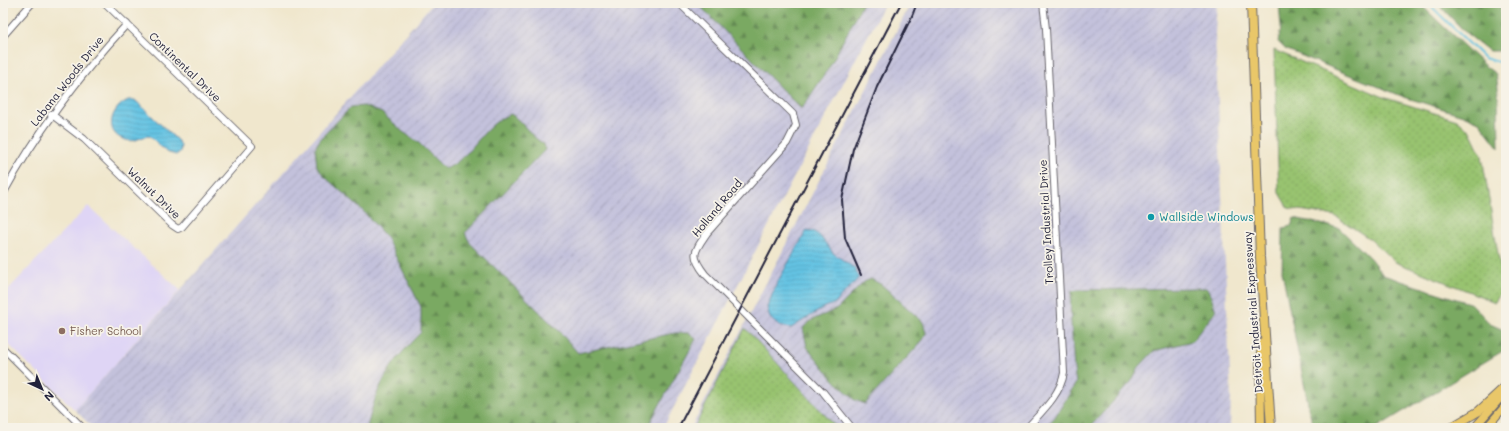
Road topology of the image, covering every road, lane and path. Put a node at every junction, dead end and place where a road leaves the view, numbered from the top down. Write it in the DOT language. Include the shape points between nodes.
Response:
graph roads {
  1 [pos="32,3"];
  2 [pos="105,3"];
  3 [pos="679,3"];
  4 [pos="1043,3"];
  5 [pos="1250,3"];
  6 [pos="126,24"];
  7 [pos="3,36"];
  8 [pos="51,114"];
  9 [pos="252,146"];
  10 [pos="3,194"];
  11 [pos="1265,329"];
  12 [pos="3,348"];
  13 [pos="1506,386"];
  14 [pos="1506,392"];
  15 [pos="1506,405"];
  16 [pos="83,428"];
  17 [pos="852,428"];
  18 [pos="1027,428"];
  19 [pos="1262,428"];
  20 [pos="1271,428"];
  21 [pos="1450,428"];
  22 [pos="1474,428"];
  23 [pos="1486,428"];
  1 -- 7 [label="street"];
  2 -- 6 [label="street, Continental Drive"];
  3 -- 17 [label="street, Holland Road" via="793,114 796,125 787,143 707,233 695,254 695,260 705,274 822,392"];
  4 -- 18 [label="street, Trolley Industrial Drive" via="1064,373 1061,386 1055,395"];
  5 -- 11 [label="highway, Detroit Industrial Expressway"];
  6 -- 8 [label="street, Labana Woods Drive"];
  6 -- 9 [label="street, Continental Drive"];
  8 -- 9 [label="street, Walnut Drive" via="84,139 178,229"];
  8 -- 10 [label="street, Labana Woods Drive"];
  11 -- 19 [label="highway" via="1260,359"];
  11 -- 20 [label="highway, Detroit Industrial Expressway"];
  12 -- 16 [label="street"];
  13 -- 21 [label="highway" via="1479,411"];
  14 -- 22 [label="main road"];
  15 -- 23 [label="main road"];
}
